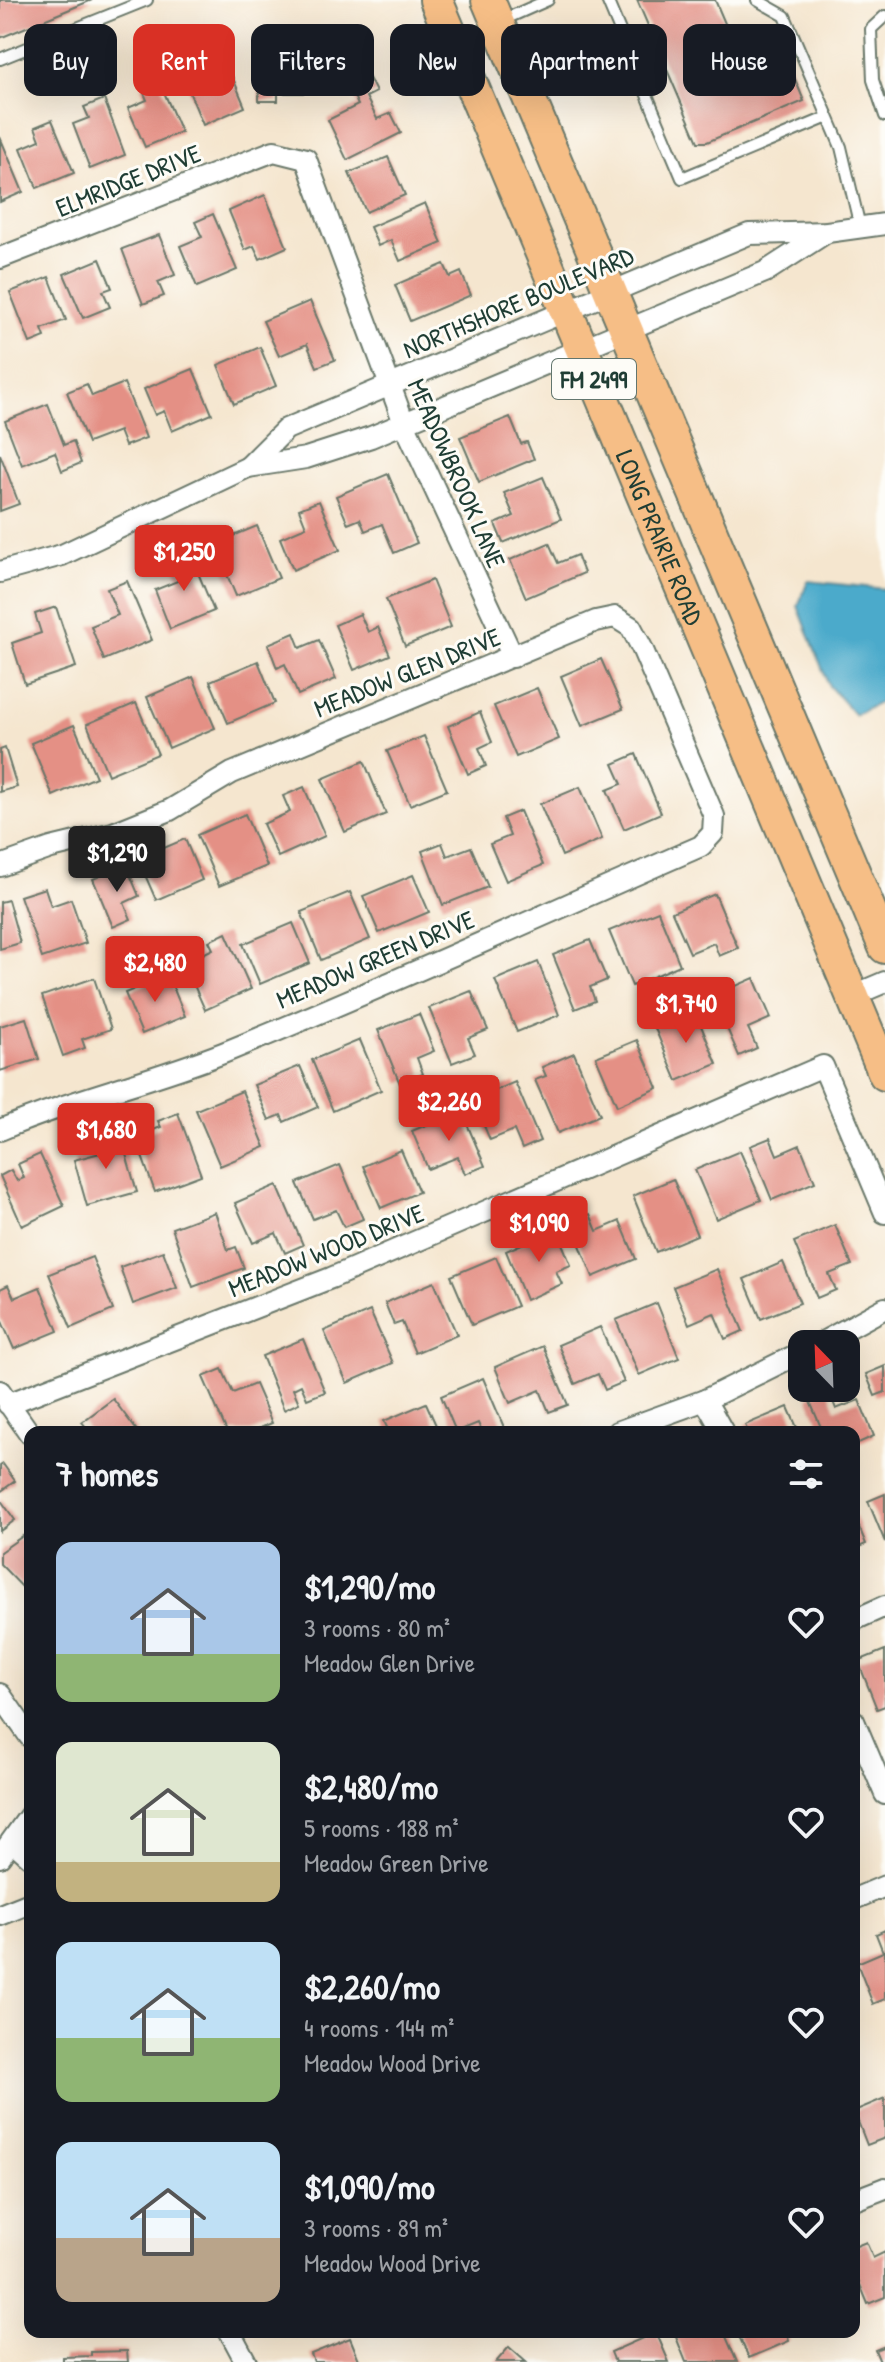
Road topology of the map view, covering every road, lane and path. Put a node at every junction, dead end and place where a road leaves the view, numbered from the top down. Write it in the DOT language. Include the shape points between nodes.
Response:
graph roads {
  1 [pos="147,0"];
  2 [pos="436,0"];
  3 [pos="548,0"];
  4 [pos="607,0"];
  5 [pos="757,0"];
  6 [pos="493,11"];
  7 [pos="885,16"];
  8 [pos="0,59"];
  9 [pos="885,116"];
  10 [pos="828,117"];
  11 [pos="274,151"];
  12 [pos="885,224"];
  13 [pos="860,227"];
  14 [pos="827,232"];
  15 [pos="0,258"];
  16 [pos="610,292"];
  17 [pos="566,310"];
  18 [pos="626,331"];
  19 [pos="581,347"];
  20 [pos="388,384"];
  21 [pos="404,423"];
  22 [pos="248,467"];
  23 [pos="0,572"];
  24 [pos="513,657"];
  25 [pos="713,830"];
  26 [pos="0,866"];
  27 [pos="885,947"];
  28 [pos="885,982"];
  29 [pos="852,996"];
  30 [pos="885,1074"];
  31 [pos="0,1130"];
  32 [pos="885,1213"];
  33 [pos="885,1308"];
  34 [pos="845,1330"];
  35 [pos="788,1359"];
  36 [pos="4,1398"];
  37 [pos="705,1400"];
  38 [pos="24,1426"];
  39 [pos="634,1426"];
  40 [pos="720,1426"];
  41 [pos="885,1606"];
  42 [pos="860,1617"];
  43 [pos="0,1694"];
  44 [pos="24,1728"];
  45 [pos="860,1735"];
  46 [pos="885,1794"];
  47 [pos="24,1824"];
  48 [pos="6,1849"];
  49 [pos="885,1886"];
  50 [pos="860,1896"];
  51 [pos="24,1905"];
  52 [pos="0,1915"];
  53 [pos="885,2188"];
  54 [pos="860,2198"];
  55 [pos="233,2338"];
  56 [pos="246,2362"];
  1 -- 8 [label="lane"];
  2 -- 17 [label="main road, LONG PRAIRIE ROAD / FM 2499"];
  3 -- 6 [label="lane"];
  4 -- 10 [label="lane" via="682,178"];
  5 -- 10 [label="lane" via="785,16"];
  6 -- 16 [label="main road, LONG PRAIRIE ROAD / FM 2499"];
  7 -- 9 [label="lane" via="871,29 873,80"];
  10 -- 13 [label="lane" via="841,147"];
  11 -- 15 [label="street, ELMRIDGE DRIVE"];
  11 -- 20 [label="street, MEADOWBROOK LANE" via="306,159"];
  12 -- 13 [label="street, NORTHSHORE BOULEVARD"];
  13 -- 14 [label="street, NORTHSHORE BOULEVARD"];
  14 -- 16 [label="street, NORTHSHORE BOULEVARD" via="749,234"];
  14 -- 18 [label="street, NORTHSHORE BOULEVARD" via="765,272"];
  16 -- 17 [label="street, NORTHSHORE BOULEVARD"];
  16 -- 18 [label="main road, LONG PRAIRIE ROAD / FM 2499"];
  17 -- 19 [label="main road, LONG PRAIRIE ROAD / FM 2499"];
  17 -- 20 [label="street, NORTHSHORE BOULEVARD"];
  18 -- 19 [label="street, NORTHSHORE BOULEVARD"];
  18 -- 27 [label="main road, LONG PRAIRIE ROAD / FM 2499"];
  19 -- 21 [label="street, NORTHSHORE BOULEVARD"];
  19 -- 29 [label="main road, LONG PRAIRIE ROAD / FM 2499"];
  20 -- 21 [label="street, MEADOWBROOK LANE"];
  20 -- 22 [label="street, NORTHSHORE BOULEVARD" via="286,429"];
  21 -- 22 [label="street, NORTHSHORE BOULEVARD" via="306,458"];
  21 -- 24 [label="street, MEADOWBROOK LANE"];
  22 -- 23 [label="street, NORTHSHORE BOULEVARD" via="62,555"];
  24 -- 25 [label="street, MEADOW GLEN DRIVE" via="596,621 615,617 631,627 714,816"];
  24 -- 26 [label="street, MEADOW GLEN DRIVE" via="232,773 170,810 113,833"];
  25 -- 31 [label="street, MEADOW GREEN DRIVE" via="701,846 224,1052"];
  28 -- 29 [label="street"];
  29 -- 30 [label="main road, LONG PRAIRIE ROAD / FM 2499"];
  32 -- 36 [label="street, MEADOW WOOD DRIVE" via="823,1066 331,1278"];
  33 -- 34 [label="street"];
  35 -- 37 [label="street"];
  36 -- 38 [label="street"];
  37 -- 39 [label="street"];
  37 -- 40 [label="street"];
  41 -- 42 [label="street"];
  43 -- 44 [label="street"];
  45 -- 46 [label="street"];
  47 -- 48 [label="street"];
  49 -- 50 [label="street"];
  51 -- 52 [label="street"];
  53 -- 54 [label="street"];
  55 -- 56 [label="street"];
}
